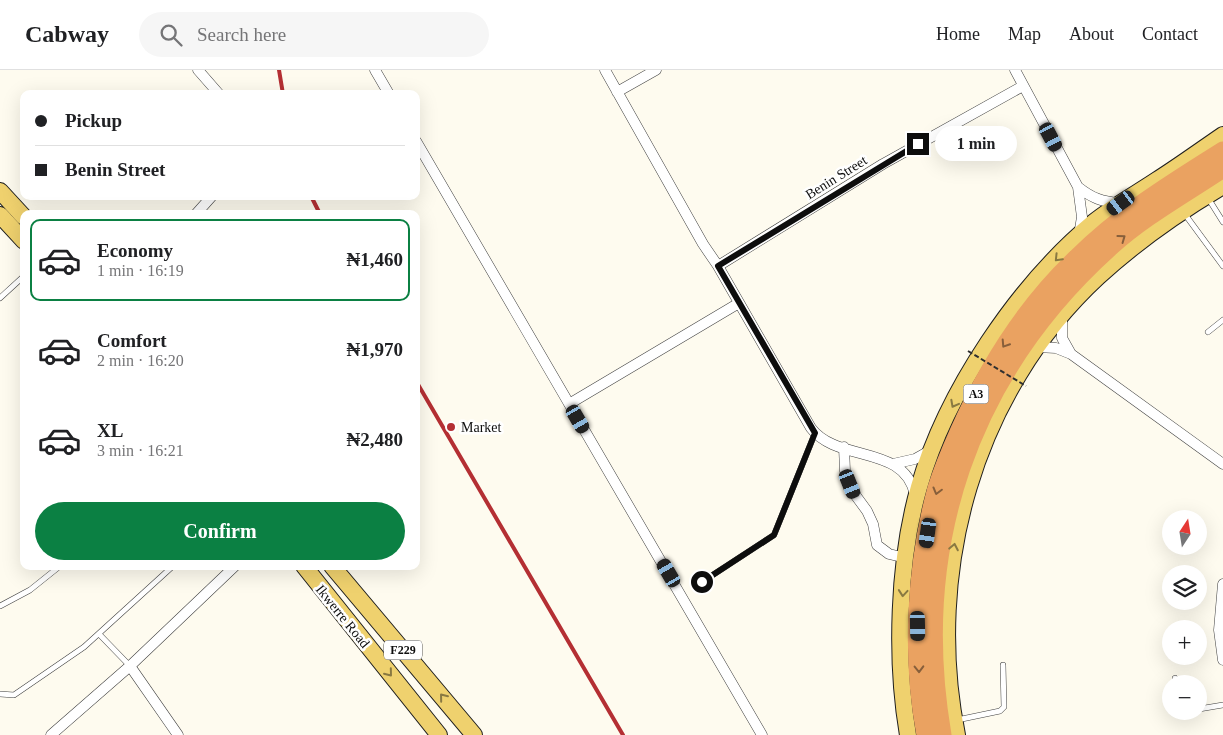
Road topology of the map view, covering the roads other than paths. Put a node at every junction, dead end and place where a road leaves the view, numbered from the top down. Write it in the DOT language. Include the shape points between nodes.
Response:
graph roads {
  1 [pos="198,70"];
  2 [pos="375,70"];
  3 [pos="605,70"];
  4 [pos="656,70"];
  5 [pos="1014,70"];
  6 [pos="1023,86"];
  7 [pos="216,90"];
  8 [pos="387,90"];
  9 [pos="618,92"];
  10 [pos="1223,135"];
  11 [pos="420,147"];
  12 [pos="1223,151"];
  13 [pos="1223,168"];
  14 [pos="1223,186"];
  15 [pos="1078,187"];
  16 [pos="0,191"];
  17 [pos="1206,196"];
  18 [pos="208,200"];
  19 [pos="1156,202"];
  20 [pos="200,210"];
  21 [pos="20,214"];
  22 [pos="0,215"];
  23 [pos="1223,222"];
  24 [pos="1079,236"];
  25 [pos="20,237"];
  26 [pos="718,266"];
  27 [pos="1223,266"];
  28 [pos="20,280"];
  29 [pos="0,298"];
  30 [pos="739,303"];
  31 [pos="1062,316"];
  32 [pos="1223,320"];
  33 [pos="1208,332"];
  34 [pos="1037,347"];
  35 [pos="1071,354"];
  36 [pos="569,404"];
  37 [pos="815,433"];
  38 [pos="844,447"];
  39 [pos="931,450"];
  40 [pos="893,464"];
  41 [pos="1223,464"];
  42 [pos="916,500"];
  43 [pos="906,558"];
  44 [pos="55,570"];
  45 [pos="169,570"];
  46 [pos="231,570"];
  47 [pos="307,570"];
  48 [pos="335,570"];
  49 [pos="702,582"];
  50 [pos="1223,584"];
  51 [pos="0,606"];
  52 [pos="99,634"];
  53 [pos="1223,660"];
  54 [pos="1003,665"];
  55 [pos="130,666"];
  56 [pos="0,694"];
  57 [pos="1223,705"];
  58 [pos="1207,707"];
  59 [pos="955,728"];
  60 [pos="51,735"];
  61 [pos="178,735"];
  62 [pos="439,735"];
  63 [pos="474,735"];
  64 [pos="762,735"];
  65 [pos="908,735"];
  66 [pos="926,735"];
  67 [pos="942,735"];
  1 -- 7 [label="street"];
  2 -- 8 [label="street"];
  3 -- 9 [label="street"];
  4 -- 9 [label="street"];
  5 -- 6 [label="street"];
  6 -- 15 [label="street"];
  6 -- 26 [label="street, Benin Street" via="883,164"];
  9 -- 26 [label="street"];
  10 -- 19 [label="main road"];
  11 -- 36 [label="street"];
  12 -- 19 [label="highway, A3"];
  13 -- 19 [label="highway, A3"];
  14 -- 17 [label="main road"];
  15 -- 19 [label="street" via="1091,198 1103,202"];
  15 -- 24 [label="street" via="1082,217"];
  16 -- 21 [label="main road"];
  17 -- 19 [label="main road"];
  17 -- 23 [label="lane"];
  18 -- 20 [label="street"];
  19 -- 24 [label="main road"];
  19 -- 27 [label="lane"];
  19 -- 31 [label="main road" via="1097,278"];
  19 -- 66 [label="highway, A3, one-way" via="1076,258 1022,319 976,394 953,445 938,486 921,578 918,626"];
  67 -- 19 [label="highway, A3, one-way" via="935,692 933,613 942,535 964,458 985,409 1022,345 1060,296"];
  22 -- 25 [label="main road"];
  24 -- 39 [label="main road, one-way" via="1021,299 999,329 962,388"];
  26 -- 30 [label="street"];
  28 -- 29 [label="lane"];
  30 -- 36 [label="street"];
  30 -- 37 [label="street"];
  31 -- 34 [label="main road"];
  31 -- 35 [label="street" via="1062,338"];
  32 -- 33 [label="lane"];
  34 -- 35 [label="street" via="1056,348"];
  59 -- 34 [label="main road, one-way" via="946,616 962,510 972,471 990,429"];
  35 -- 41 [label="street"];
  36 -- 64 [label="street"];
  37 -- 38 [label="street" via="825,441"];
  37 -- 49 [label="lane" via="774,535"];
  38 -- 40 [label="street"];
  38 -- 43 [label="street" via="845,471 873,524 877,545 889,554"];
  39 -- 40 [label="street" via="915,459"];
  39 -- 42 [label="main road"];
  40 -- 42 [label="street" via="907,475"];
  42 -- 43 [label="main road"];
  43 -- 65 [label="main road, one-way" via="900,660"];
  44 -- 51 [label="lane" via="30,590"];
  45 -- 52 [label="lane"];
  46 -- 55 [label="street"];
  47 -- 62 [label="main road, Ikwerre Road / F229, one-way"];
  63 -- 48 [label="main road, Ikwerre Road / F229, one-way"];
  50 -- 53 [label="street" via="1219,630"];
  52 -- 55 [label="lane"];
  52 -- 56 [label="lane" via="14,695"];
  54 -- 59 [label="lane" via="1004,707"];
  55 -- 60 [label="street"];
  55 -- 61 [label="street"];
  57 -- 58 [label="lane"];
}
